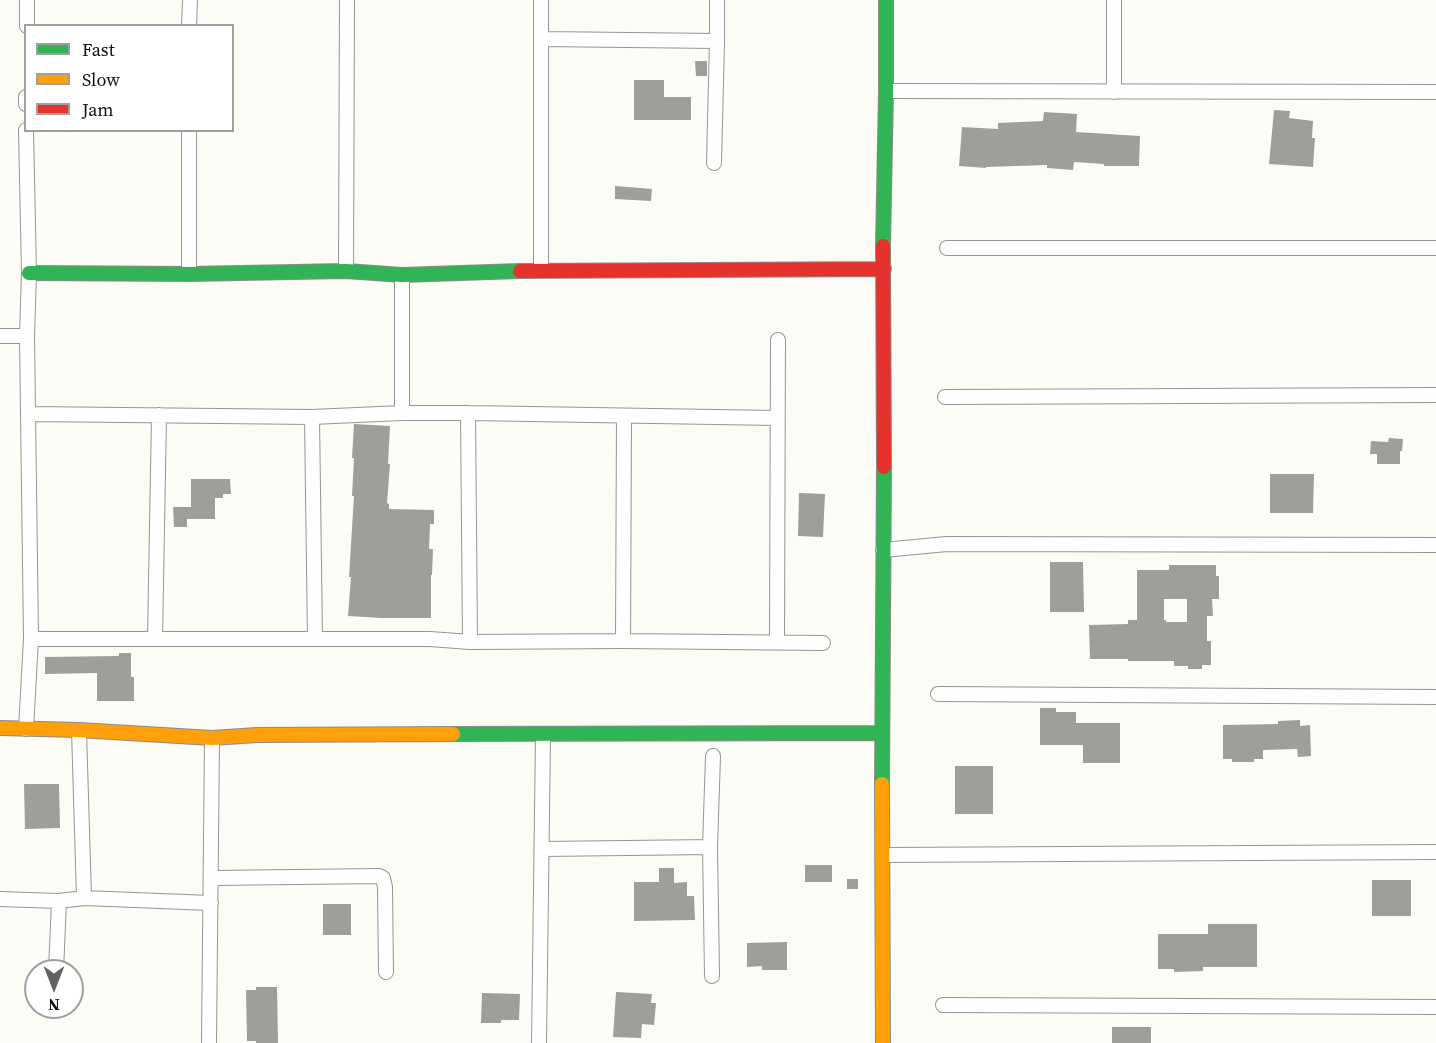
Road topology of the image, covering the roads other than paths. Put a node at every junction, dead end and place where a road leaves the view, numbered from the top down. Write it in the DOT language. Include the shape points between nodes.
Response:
graph roads {
  1 [pos="27,0"];
  2 [pos="189,0"];
  3 [pos="347,0"];
  4 [pos="541,0"];
  5 [pos="717,0"];
  6 [pos="886,0"];
  7 [pos="1114,0"];
  8 [pos="27,24"];
  9 [pos="189,24"];
  10 [pos="541,39"];
  11 [pos="717,41"];
  12 [pos="886,91"];
  13 [pos="1114,92"];
  14 [pos="1436,92"];
  15 [pos="26,132"];
  16 [pos="189,132"];
  17 [pos="714,163"];
  18 [pos="948,248"];
  19 [pos="1436,248"];
  20 [pos="884,269"];
  21 [pos="541,270"];
  22 [pos="346,272"];
  23 [pos="30,273"];
  24 [pos="189,274"];
  25 [pos="402,276"];
  26 [pos="0,336"];
  27 [pos="27,336"];
  28 [pos="778,340"];
  29 [pos="1436,395"];
  30 [pos="945,397"];
  31 [pos="402,413"];
  32 [pos="468,413"];
  33 [pos="29,414"];
  34 [pos="159,415"];
  35 [pos="624,416"];
  36 [pos="312,417"];
  37 [pos="777,418"];
  38 [pos="1436,545"];
  39 [pos="883,550"];
  40 [pos="31,639"];
  41 [pos="155,639"];
  42 [pos="315,639"];
  43 [pos="623,641"];
  44 [pos="470,642"];
  45 [pos="777,642"];
  46 [pos="823,643"];
  47 [pos="938,694"];
  48 [pos="1436,697"];
  49 [pos="0,728"];
  50 [pos="26,729"];
  51 [pos="79,730"];
  52 [pos="882,733"];
  53 [pos="543,735"];
  54 [pos="212,738"];
  55 [pos="713,756"];
  56 [pos="711,847"];
  57 [pos="542,849"];
  58 [pos="1436,852"];
  59 [pos="883,855"];
  60 [pos="212,878"];
  61 [pos="84,898"];
  62 [pos="0,899"];
  63 [pos="59,901"];
  64 [pos="211,903"];
  65 [pos="57,959"];
  66 [pos="386,972"];
  67 [pos="712,976"];
  68 [pos="943,1005"];
  69 [pos="1436,1007"];
  70 [pos="209,1043"];
  71 [pos="539,1043"];
  72 [pos="883,1043"];
  1 -- 8 [label="street"];
  2 -- 9 [label="street"];
  3 -- 22 [label="street"];
  4 -- 10 [label="street"];
  5 -- 11 [label="street"];
  6 -- 12 [label="street"];
  7 -- 13 [label="street"];
  10 -- 11 [label="street"];
  10 -- 21 [label="street"];
  11 -- 17 [label="street"];
  12 -- 13 [label="street"];
  12 -- 20 [label="street"];
  13 -- 14 [label="street"];
  15 -- 23 [label="street"];
  16 -- 24 [label="street"];
  18 -- 19 [label="street"];
  20 -- 21 [label="street"];
  20 -- 39 [label="street"];
  21 -- 25 [label="street"];
  22 -- 24 [label="street"];
  22 -- 25 [label="street"];
  23 -- 24 [label="street"];
  23 -- 27 [label="street"];
  25 -- 31 [label="street"];
  26 -- 27 [label="street"];
  27 -- 33 [label="street"];
  28 -- 37 [label="street"];
  29 -- 30 [label="street"];
  31 -- 32 [label="street"];
  31 -- 36 [label="street"];
  32 -- 35 [label="street"];
  32 -- 44 [label="street"];
  33 -- 34 [label="street"];
  33 -- 40 [label="street"];
  34 -- 36 [label="street"];
  34 -- 41 [label="street"];
  35 -- 37 [label="street"];
  35 -- 43 [label="street"];
  36 -- 42 [label="street"];
  37 -- 45 [label="street"];
  38 -- 39 [label="street" via="948,544"];
  39 -- 52 [label="street"];
  40 -- 41 [label="street"];
  40 -- 50 [label="street"];
  41 -- 42 [label="street"];
  42 -- 44 [label="street"];
  43 -- 44 [label="street"];
  43 -- 45 [label="street"];
  45 -- 46 [label="street"];
  47 -- 48 [label="street"];
  49 -- 50 [label="street"];
  50 -- 51 [label="street"];
  51 -- 54 [label="street"];
  51 -- 61 [label="street"];
  52 -- 53 [label="street"];
  52 -- 59 [label="street"];
  53 -- 54 [label="street"];
  53 -- 57 [label="street"];
  54 -- 60 [label="street"];
  55 -- 56 [label="street"];
  56 -- 57 [label="street"];
  56 -- 67 [label="street"];
  57 -- 71 [label="street"];
  58 -- 59 [label="street"];
  59 -- 72 [label="street"];
  60 -- 64 [label="street"];
  60 -- 66 [label="street" via="383,878"];
  61 -- 63 [label="street"];
  61 -- 64 [label="street"];
  62 -- 63 [label="street"];
  63 -- 65 [label="street"];
  64 -- 70 [label="street"];
  68 -- 69 [label="street"];
}
